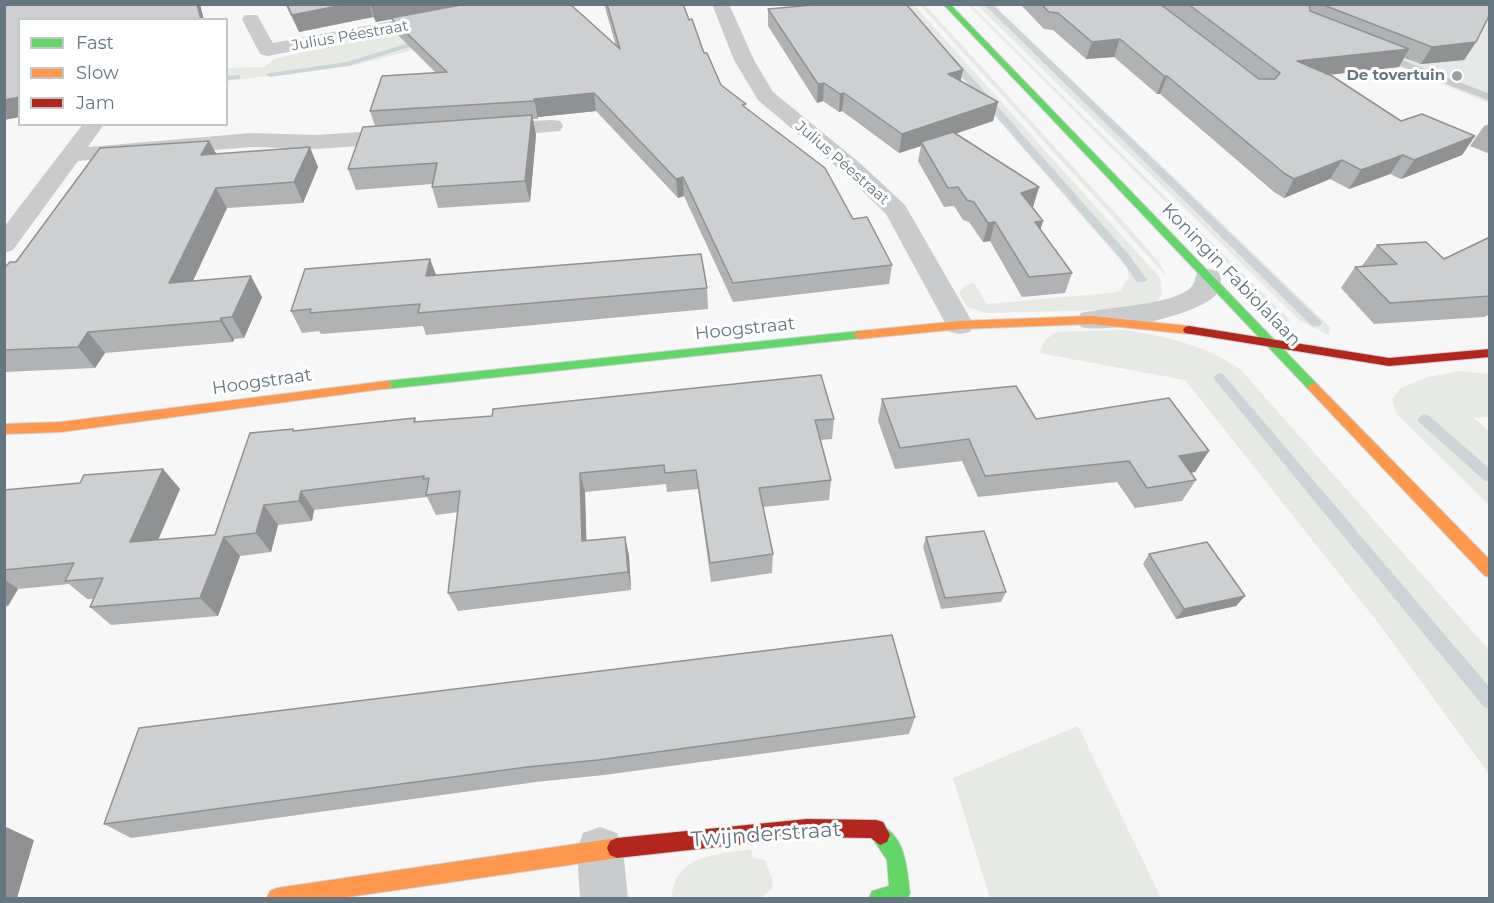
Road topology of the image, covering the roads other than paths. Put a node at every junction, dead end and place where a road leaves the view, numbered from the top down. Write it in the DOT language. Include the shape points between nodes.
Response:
graph roads {
  1 [pos="502,4"];
  2 [pos="720,4"];
  3 [pos="946,4"];
  4 [pos="251,19"];
  5 [pos="1370,50"];
  6 [pos="1490,98"];
  7 [pos="93,126"];
  8 [pos="552,126"];
  9 [pos="470,132"];
  10 [pos="422,135"];
  11 [pos="71,155"];
  12 [pos="4,245"];
  13 [pos="1208,277"];
  14 [pos="1091,320"];
  15 [pos="960,325"];
  16 [pos="1273,345"];
  17 [pos="1490,353"];
  18 [pos="4,429"];
  19 [pos="1490,571"];
  20 [pos="600,850"];
  21 [pos="277,898"];
  22 [pos="604,898"];
  23 [pos="879,898"];
  1 -- 4 [label="street, Julius Péestraat" via="456,17 267,50"];
  2 -- 15 [label="street, Julius Péestraat" via="744,60 765,96 896,210"];
  3 -- 13 [label="street, Koningin Fabiolalaan"];
  5 -- 6 [label="lane"];
  7 -- 11 [label="street"];
  8 -- 9 [label="street"];
  10 -- 11 [label="street" via="316,142 251,140"];
  11 -- 12 [label="street"];
  13 -- 14 [label="street" via="1206,289 1186,303"];
  13 -- 16 [label="street, Koningin Fabiolalaan"];
  14 -- 15 [label="street, Hoogstraat"];
  14 -- 16 [label="street, Hoogstraat" via="1202,331"];
  15 -- 18 [label="street, Hoogstraat" via="317,392 61,427"];
  16 -- 17 [label="street, Hoogstraat" via="1389,362"];
  16 -- 19 [label="street, Koningin Fabiolalaan"];
  20 -- 21 [label="street, Twijnderstraat"];
  20 -- 22 [label="street"];
  20 -- 23 [label="street, Twijnderstraat" via="807,828 876,829 896,857 900,893"];
}
